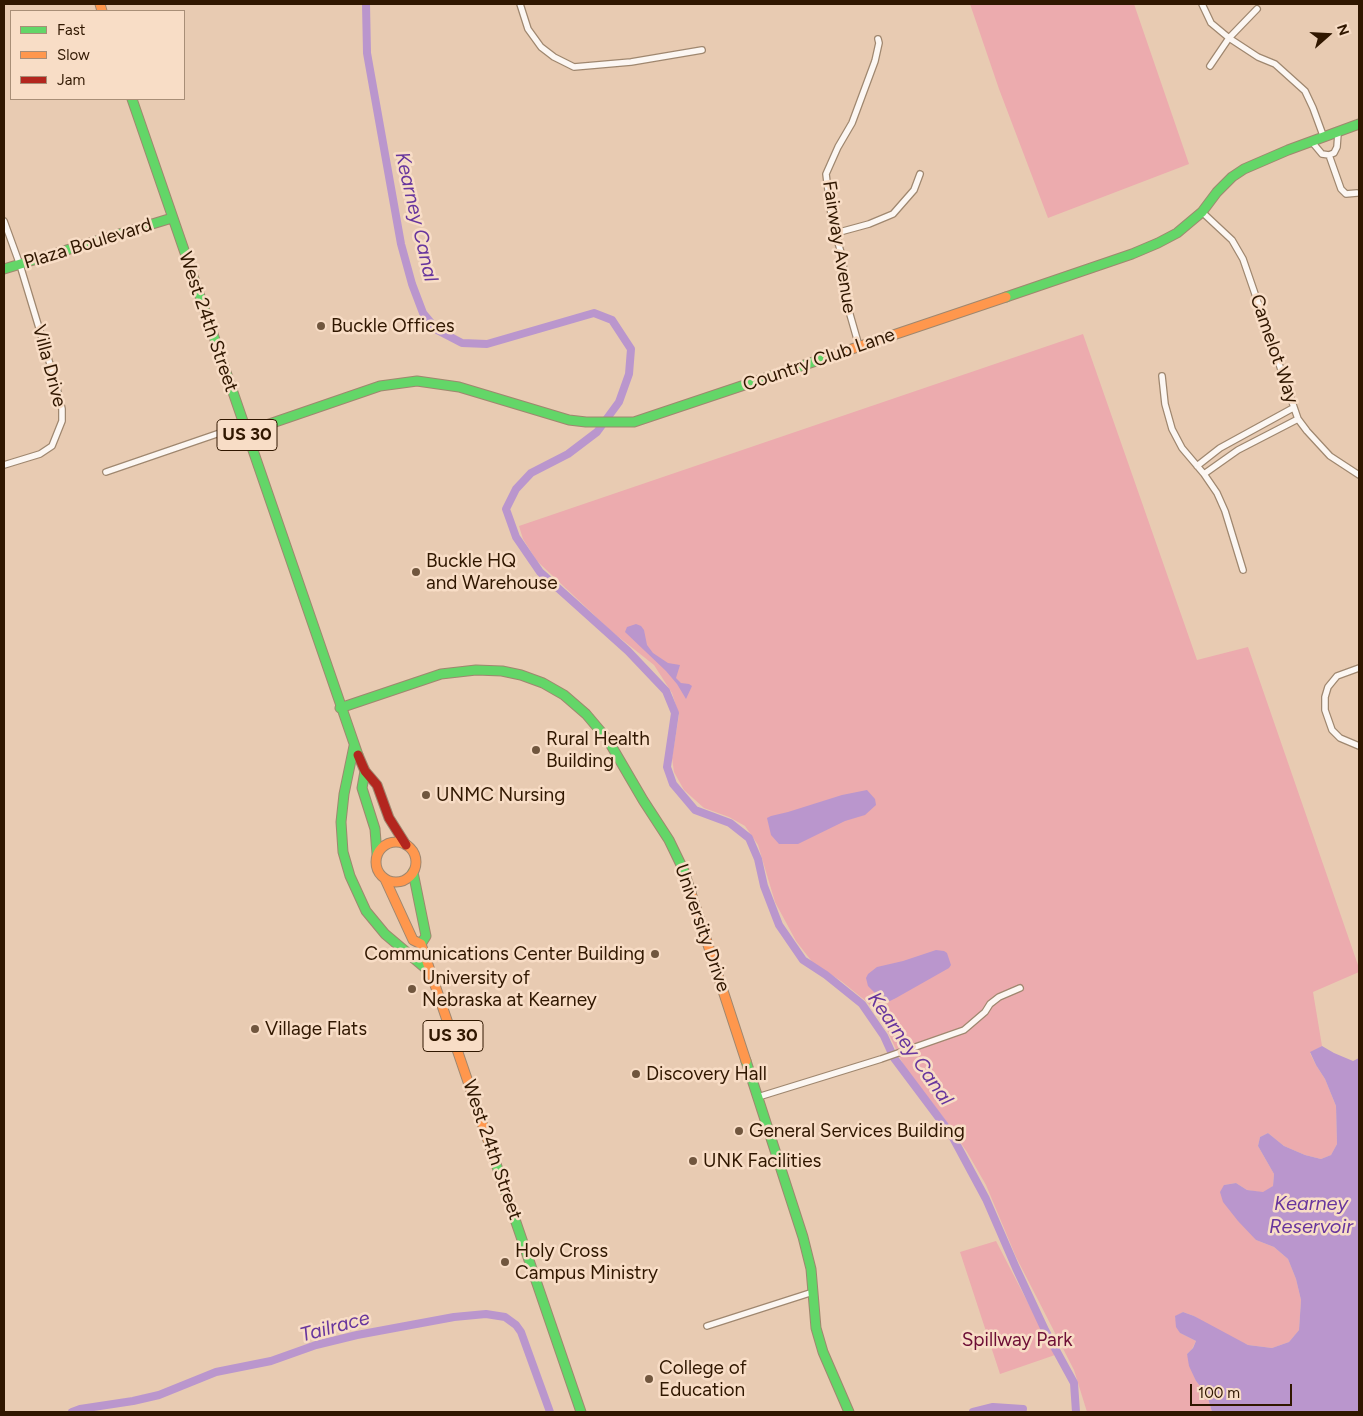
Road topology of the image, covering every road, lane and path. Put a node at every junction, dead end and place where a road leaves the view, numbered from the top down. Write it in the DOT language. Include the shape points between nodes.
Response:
graph roads {
  1 [pos="520,4"];
  2 [pos="1202,4"];
  3 [pos="1257,9"];
  4 [pos="1229,38"];
  5 [pos="878,39"];
  6 [pos="702,50"];
  7 [pos="1210,66"];
  8 [pos="132,100"];
  9 [pos="1359,124"];
  10 [pos="1338,133"];
  11 [pos="1324,138"];
  12 [pos="1312,142"];
  13 [pos="1329,155"];
  14 [pos="920,174"];
  15 [pos="1357,193"];
  16 [pos="1202,212"];
  17 [pos="172,218"];
  18 [pos="4,220"];
  19 [pos="836,233"];
  20 [pos="20,265"];
  21 [pos="4,269"];
  22 [pos="859,346"];
  23 [pos="1162,376"];
  24 [pos="1294,408"];
  25 [pos="1298,419"];
  26 [pos="244,429"];
  27 [pos="4,465"];
  28 [pos="1197,466"];
  29 [pos="106,472"];
  30 [pos="1204,474"];
  31 [pos="1359,475"];
  32 [pos="1243,570"];
  33 [pos="1359,668"];
  34 [pos="340,708"];
  35 [pos="354,746"];
  36 [pos="1359,746"];
  37 [pos="364,771"];
  38 [pos="406,845"];
  39 [pos="377,854"];
  40 [pos="413,872"];
  41 [pos="385,879"];
  42 [pos="421,944"];
  43 [pos="431,973"];
  44 [pos="1020,988"];
  45 [pos="758,1097"];
  46 [pos="813,1292"];
  47 [pos="707,1326"];
  48 [pos="582,1412"];
  49 [pos="849,1412"];
  1 -- 6 [label="street" via="528,29 541,47 574,67 631,62"];
  2 -- 4 [label="street" via="1211,23"];
  3 -- 4 [label="street"];
  4 -- 7 [label="street"];
  4 -- 11 [label="street" via="1275,64 1305,91"];
  5 -- 19 [label="street, Fairway Avenue" via="875,61 852,123 826,174"];
  8 -- 17 [label="street, West 24th Street / US 30"];
  9 -- 10 [label="street, Country Club Lane"];
  10 -- 11 [label="street, Country Club Lane"];
  10 -- 13 [label="street" via="1337,147"];
  11 -- 12 [label="street, Country Club Lane"];
  12 -- 13 [label="street" via="1322,154"];
  12 -- 16 [label="street, Country Club Lane" via="1253,165 1232,177"];
  13 -- 15 [label="street" via="1341,190 1346,194"];
  14 -- 19 [label="street" via="914,190 893,214"];
  16 -- 22 [label="street, Country Club Lane" via="1177,233 1132,254"];
  16 -- 24 [label="street, Camelot Way" via="1232,240 1243,259"];
  17 -- 20 [label="street, Plaza Boulevard"];
  17 -- 26 [label="street, West 24th Street / US 30"];
  18 -- 20 [label="street, Villa Drive"];
  19 -- 22 [label="street, Fairway Avenue" via="848,311"];
  20 -- 21 [label="street, Plaza Boulevard"];
  20 -- 27 [label="street, Villa Drive" via="56,384 62,421 52,446 40,454"];
  22 -- 26 [label="street, Country Club Lane" via="634,422 569,420 459,387 417,381 380,386"];
  23 -- 28 [label="street" via="1172,429"];
  24 -- 25 [label="street, Camelot Way"];
  24 -- 28 [label="street" via="1220,448"];
  25 -- 30 [label="street" via="1238,450"];
  25 -- 31 [label="street, Camelot Way" via="1330,456"];
  26 -- 29 [label="street"];
  26 -- 34 [label="street, West 24th Street / US 30"];
  28 -- 30 [label="street"];
  30 -- 32 [label="street" via="1225,511"];
  33 -- 36 [label="street" via="1337,676 1325,697 1325,710 1332,730 1340,738"];
  34 -- 35 [label="street, West 24th Street / US 30"];
  34 -- 45 [label="street, University Drive" via="441,674 490,670 521,675 543,683 564,695 586,714 608,740 670,840 684,870"];
  35 -- 37 [label="street, West 24th Street / US 30"];
  35 -- 43 [label="street" via="341,822 343,852 350,876 366,911 385,934"];
  37 -- 38 [label="street, West 24th Street / US 30" via="377,785 389,818"];
  37 -- 39 [label="street, West 24th Street / US 30" via="362,788 375,830"];
  38 -- 39 [label="street" via="389,843"];
  38 -- 40 [label="street, US 30" via="414,853 416,864"];
  39 -- 41 [label="street, US 30" via="377,867"];
  40 -- 41 [label="street" via="402,881"];
  40 -- 42 [label="street, West 24th Street / US 30" via="426,936"];
  41 -- 42 [label="street, West 24th Street / US 30" via="413,940"];
  42 -- 43 [label="street, West 24th Street / US 30"];
  43 -- 48 [label="street, West 24th Street / US 30"];
  44 -- 45 [label="street" via="998,997 964,1030"];
  45 -- 46 [label="street, University Drive" via="803,1236 812,1269"];
  46 -- 47 [label="street"];
  46 -- 49 [label="street, University Drive" via="822,1352"];
}
